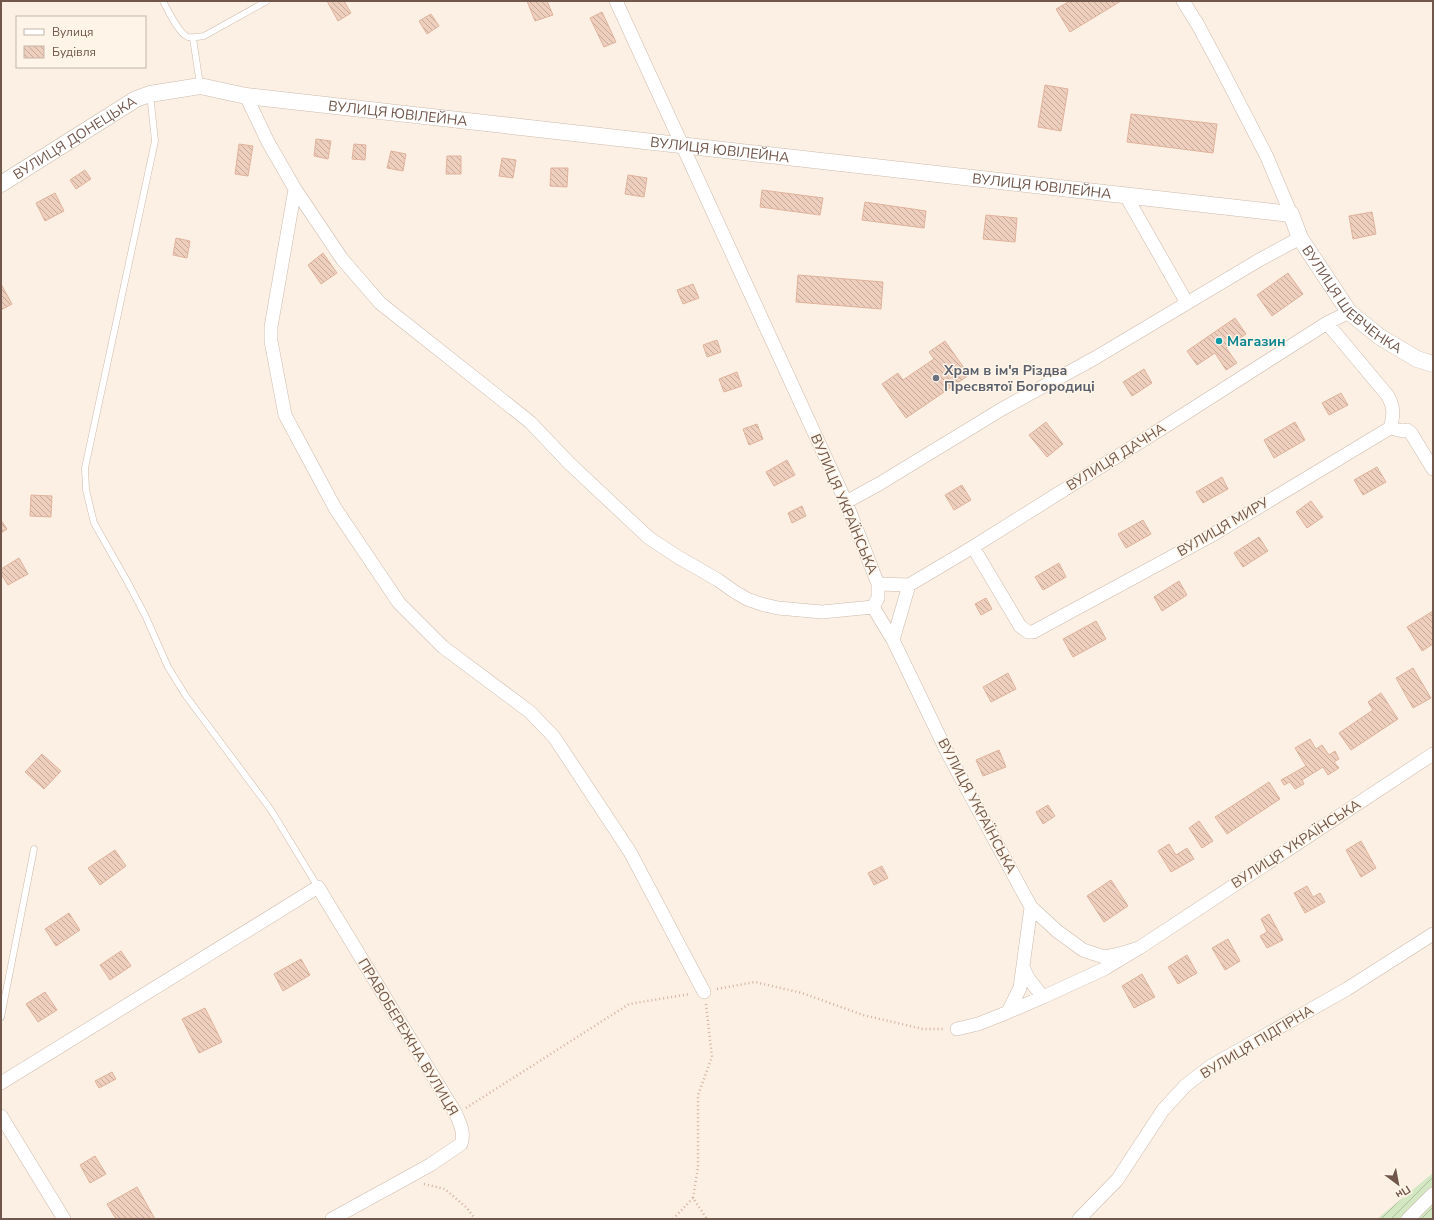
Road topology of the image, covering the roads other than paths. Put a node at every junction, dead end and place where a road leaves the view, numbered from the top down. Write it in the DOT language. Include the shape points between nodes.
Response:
graph roads {
  1 [pos="163,1"];
  2 [pos="267,1"];
  3 [pos="616,1"];
  4 [pos="1183,1"];
  5 [pos="193,38"];
  6 [pos="200,86"];
  7 [pos="150,94"];
  8 [pos="246,96"];
  9 [pos="682,146"];
  10 [pos="1,184"];
  11 [pos="295,189"];
  12 [pos="1126,196"];
  13 [pos="1291,214"];
  14 [pos="1300,238"];
  15 [pos="1188,304"];
  16 [pos="1349,312"];
  17 [pos="1327,323"];
  18 [pos="1433,364"];
  19 [pos="1390,428"];
  20 [pos="1433,469"];
  21 [pos="846,502"];
  22 [pos="973,547"];
  23 [pos="878,584"];
  24 [pos="909,585"];
  25 [pos="873,607"];
  26 [pos="892,640"];
  27 [pos="1433,754"];
  28 [pos="34,849"];
  29 [pos="318,887"];
  30 [pos="1031,907"];
  31 [pos="1433,934"];
  32 [pos="1139,948"];
  33 [pos="1024,969"];
  34 [pos="704,992"];
  35 [pos="1043,997"];
  36 [pos="1008,1012"];
  37 [pos="1,1018"];
  38 [pos="957,1029"];
  39 [pos="1,1083"];
  40 [pos="1,1116"];
  41 [pos="1433,1194"];
  42 [pos="64,1219"];
  43 [pos="332,1219"];
  44 [pos="1079,1219"];
  45 [pos="1408,1219"];
  1 -- 5 [label="lane" via="181,31"];
  2 -- 5 [label="lane" via="204,36"];
  3 -- 9 [label="street, ВУЛИЦЯ УКРАЇНСЬКА"];
  4 -- 13 [label="street" via="1264,150"];
  5 -- 6 [label="lane"];
  6 -- 7 [label="street, ВУЛИЦЯ ЮВІЛЕЙНА"];
  6 -- 8 [label="street, ВУЛИЦЯ ЮВІЛЕЙНА"];
  7 -- 10 [label="street, ВУЛИЦЯ ДОНЕЦЬКА" via="136,99"];
  7 -- 29 [label="lane" via="155,141 85,468 86,490 94,523 145,615 168,667 186,696 271,810"];
  8 -- 9 [label="street, ВУЛИЦЯ ЮВІЛЕЙНА"];
  8 -- 11 [label="street"];
  9 -- 12 [label="street, ВУЛИЦЯ ЮВІЛЕЙНА"];
  9 -- 21 [label="street, ВУЛИЦЯ УКРАЇНСЬКА"];
  11 -- 25 [label="street" via="342,259 380,303 530,422 649,538 735,592 761,604 822,612"];
  11 -- 34 [label="street" via="271,327 271,341 285,415 335,508 399,603 443,647 530,712 554,738 630,852"];
  12 -- 13 [label="street, ВУЛИЦЯ ЮВІЛЕЙНА"];
  12 -- 15 [label="street"];
  13 -- 14 [label="street, ВУЛИЦЯ ШЕВЧЕНКА"];
  14 -- 15 [label="street"];
  14 -- 16 [label="street, ВУЛИЦЯ ШЕВЧЕНКА"];
  15 -- 21 [label="street" via="1002,409"];
  16 -- 17 [label="street, ВУЛИЦЯ ДАЧНА"];
  16 -- 18 [label="street, ВУЛИЦЯ ШЕВЧЕНКА" via="1380,337 1417,359"];
  17 -- 19 [label="street" via="1388,396 1394,412"];
  17 -- 22 [label="street, ВУЛИЦЯ ДАЧНА"];
  19 -- 20 [label="street" via="1411,433"];
  19 -- 22 [label="street, ВУЛИЦЯ МИРУ" via="1214,534 1033,632 1028,632 1020,626"];
  21 -- 23 [label="street, ВУЛИЦЯ УКРАЇНСЬКА"];
  22 -- 24 [label="street, ВУЛИЦЯ ДАЧНА"];
  23 -- 24 [label="street"];
  23 -- 25 [label="street, ВУЛИЦЯ УКРАЇНСЬКА" via="878,598"];
  24 -- 26 [label="street"];
  25 -- 26 [label="street, ВУЛИЦЯ УКРАЇНСЬКА"];
  26 -- 30 [label="street, ВУЛИЦЯ УКРАЇНСЬКА" via="948,754"];
  27 -- 32 [label="street, ВУЛИЦЯ УКРАЇНСЬКА"];
  28 -- 37 [label="lane"];
  29 -- 39 [label="street"];
  29 -- 43 [label="street, ПРАВОБЕРЕЖНА ВУЛИЦЯ" via="456,1114 463,1138 461,1144 430,1164"];
  30 -- 32 [label="street, ВУЛИЦЯ УКРАЇНСЬКА" via="1083,950 1104,957"];
  30 -- 33 [label="street"];
  31 -- 44 [label="street, ВУЛИЦЯ ПІДГІРНА" via="1347,989 1211,1066 1186,1085 1163,1110 1117,1180"];
  32 -- 35 [label="street, ВУЛИЦЯ УКРАЇНСЬКА" via="1104,969"];
  33 -- 35 [label="street"];
  33 -- 36 [label="street" via="1020,988"];
  35 -- 36 [label="street, ВУЛИЦЯ УКРАЇНСЬКА"];
  36 -- 38 [label="street, ВУЛИЦЯ УКРАЇНСЬКА"];
  40 -- 42 [label="street"];
  41 -- 45 [label="street"];
}
